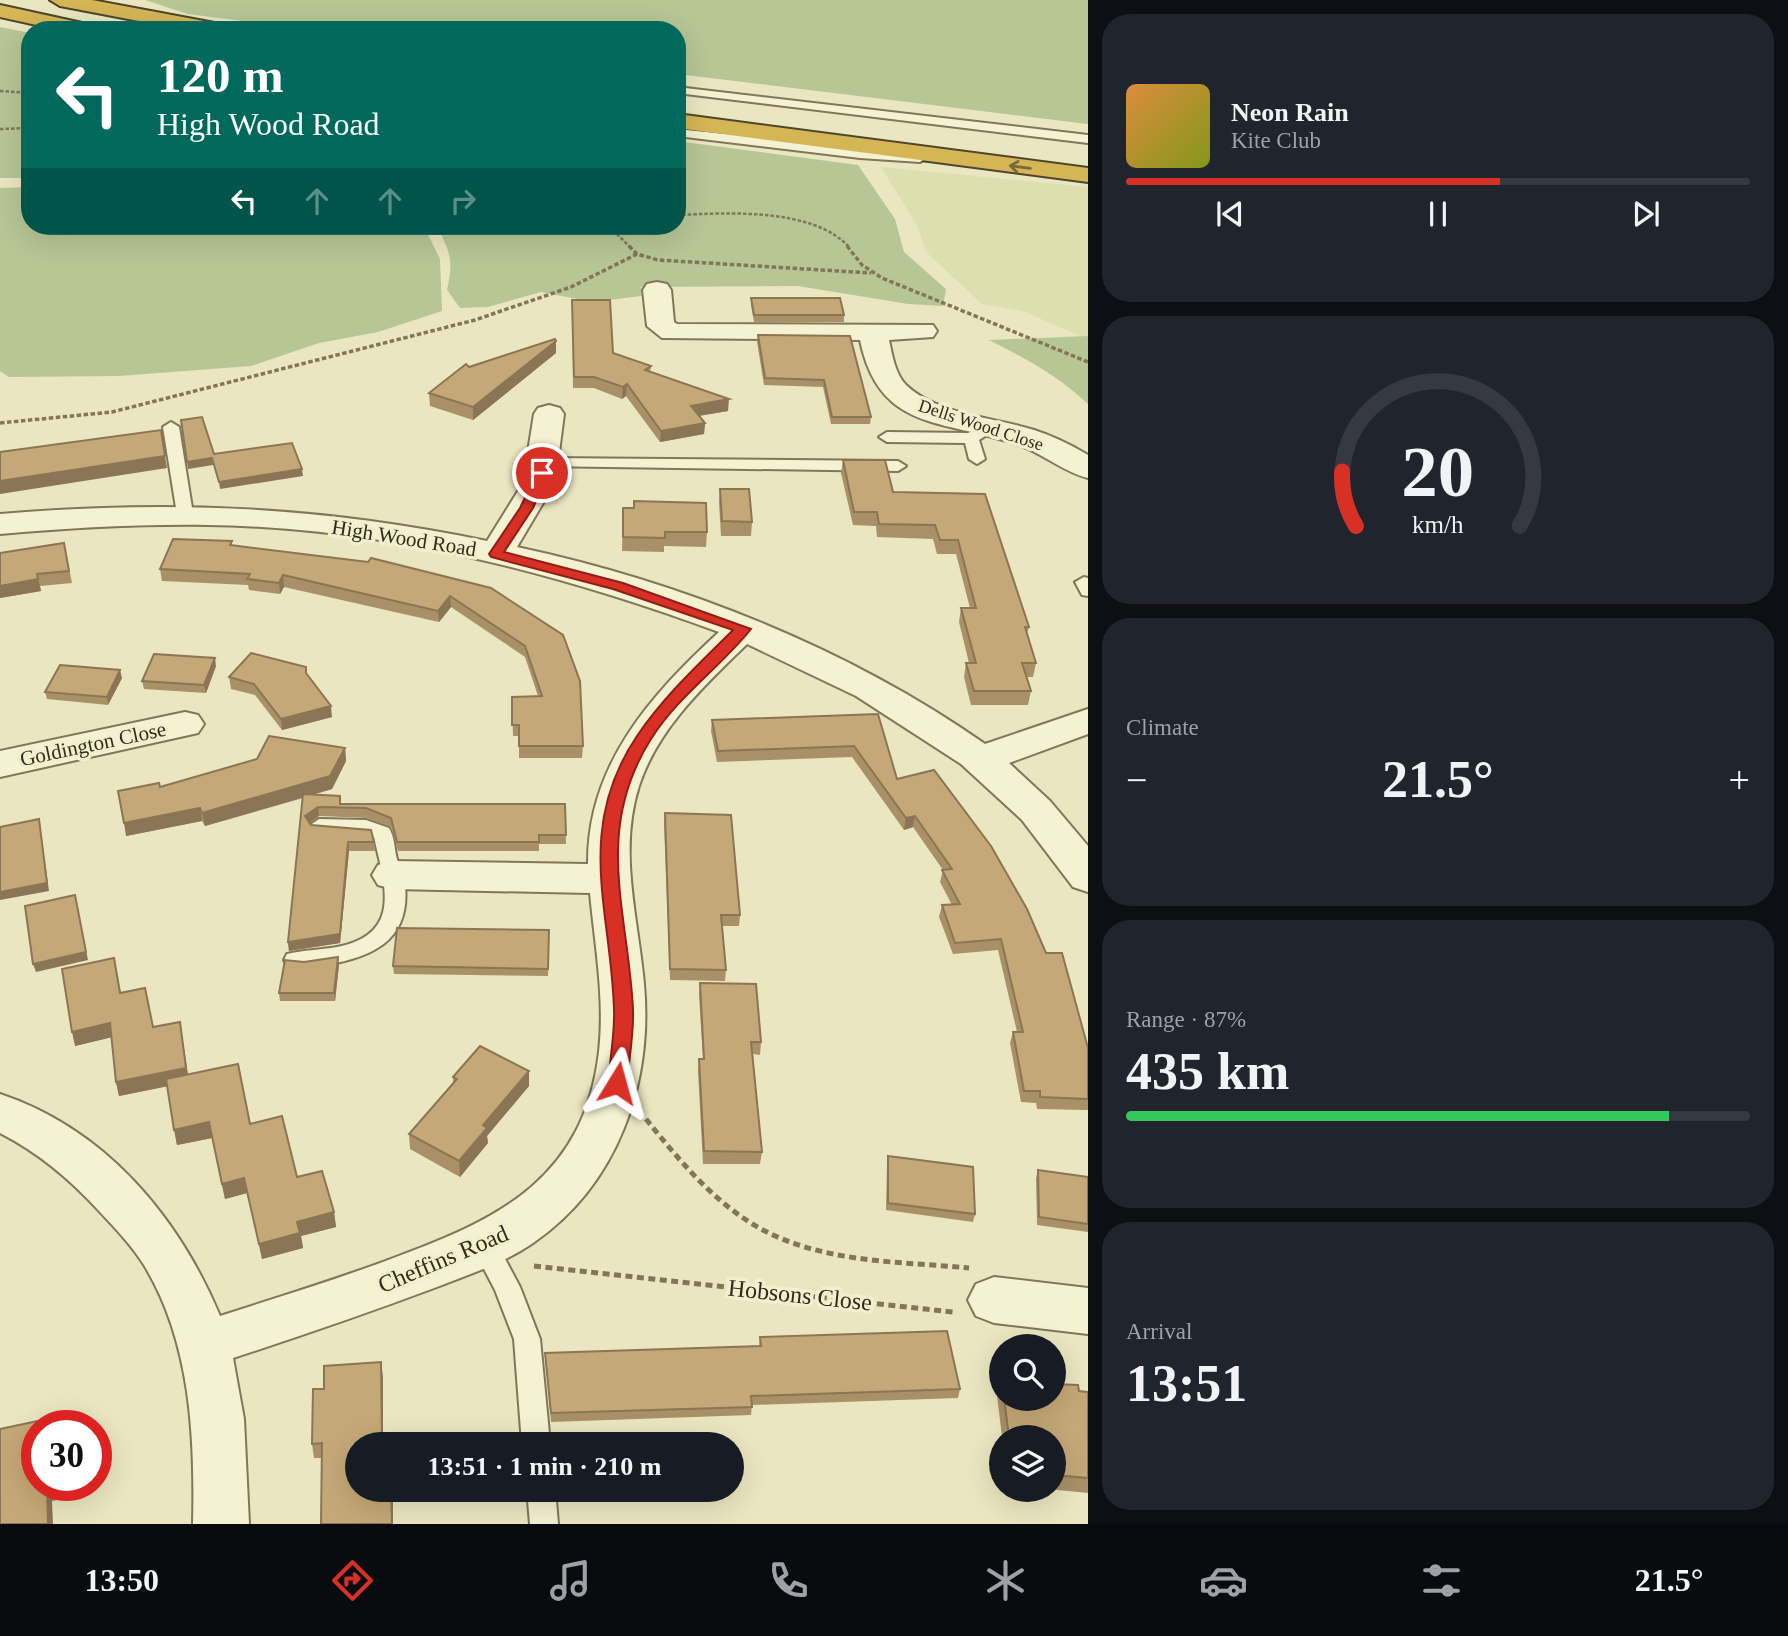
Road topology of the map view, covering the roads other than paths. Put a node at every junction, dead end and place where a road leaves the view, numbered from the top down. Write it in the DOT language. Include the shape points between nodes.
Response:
graph roads {
  1 [pos="60,0"];
  2 [pos="0,11"];
  3 [pos="47,21"];
  4 [pos="172,21"];
  5 [pos="686,91"];
  6 [pos="686,98"];
  7 [pos="686,122"];
  8 [pos="686,133"];
  9 [pos="1088,139"];
  10 [pos="1088,148"];
  11 [pos="973,161"];
  12 [pos="1088,175"];
  13 [pos="657,290"];
  14 [pos="873,331"];
  15 [pos="923,331"];
  16 [pos="549,414"];
  17 [pos="171,427"];
  18 [pos="981,432"];
  19 [pos="887,437"];
  20 [pos="977,459"];
  21 [pos="544,463"];
  22 [pos="898,466"];
  23 [pos="1088,469"];
  24 [pos="185,514"];
  25 [pos="0,524"];
  26 [pos="496,554"];
  27 [pos="743,629"];
  28 [pos="1088,721"];
  29 [pos="185,724"];
  30 [pos="982,759"];
  31 [pos="0,764"];
  32 [pos="319,826"];
  33 [pos="393,875"];
  34 [pos="1088,877"];
  35 [pos="608,880"];
  36 [pos="295,960"];
  37 [pos="0,1113"];
  38 [pos="490,1254"];
  39 [pos="993,1300"];
  40 [pos="1088,1311"];
  41 [pos="202,1345"];
  42 [pos="535,1432"];
  43 [pos="542,1502"];
  44 [pos="221,1524"];
  45 [pos="544,1524"];
  1 -- 4 [label="highway"];
  2 -- 3 [label="highway"];
  5 -- 9 [label="lane"];
  6 -- 10 [label="highway"];
  7 -- 11 [label="highway"];
  8 -- 11 [label="lane" via="860,155"];
  12 -- 11 [label="highway, one-way"];
  13 -- 14 [label="street" via="661,326 672,332"];
  14 -- 15 [label="street"];
  14 -- 18 [label="street, Dells Wood Close" via="884,371 902,397"];
  16 -- 21 [label="street"];
  17 -- 24 [label="lane"];
  18 -- 19 [label="lane"];
  18 -- 20 [label="lane"];
  18 -- 23 [label="street, Dells Wood Close" via="1042,444"];
  21 -- 22 [label="lane"];
  21 -- 26 [label="street" via="530,501"];
  24 -- 25 [label="street, High Wood Road"];
  24 -- 26 [label="street, High Wood Road" via="319,524"];
  26 -- 27 [label="street, High Wood Road" via="618,586"];
  27 -- 30 [label="street, High Wood Road" via="892,700"];
  27 -- 35 [label="street, Cheffins Road" via="670,701 628,764 613,811"];
  28 -- 30 [label="street"];
  29 -- 31 [label="street, Goldington Close"];
  30 -- 34 [label="street, High Wood Road" via="1043,815"];
  32 -- 33 [label="lane" via="376,829 386,840"];
  33 -- 35 [label="street"];
  33 -- 36 [label="lane" via="395,906 384,932 373,942 347,955"];
  35 -- 38 [label="street, Cheffins Road" via="624,1010 617,1083 598,1138 565,1189"];
  37 -- 41 [label="street" via="44,1133 66,1149 104,1181 142,1223 179,1280"];
  38 -- 41 [label="street, Cheffins Road"];
  38 -- 42 [label="lane" via="527,1339"];
  39 -- 40 [label="street"];
  41 -- 44 [label="street" via="219,1434"];
  43 -- 45 [label="lane"];
}
